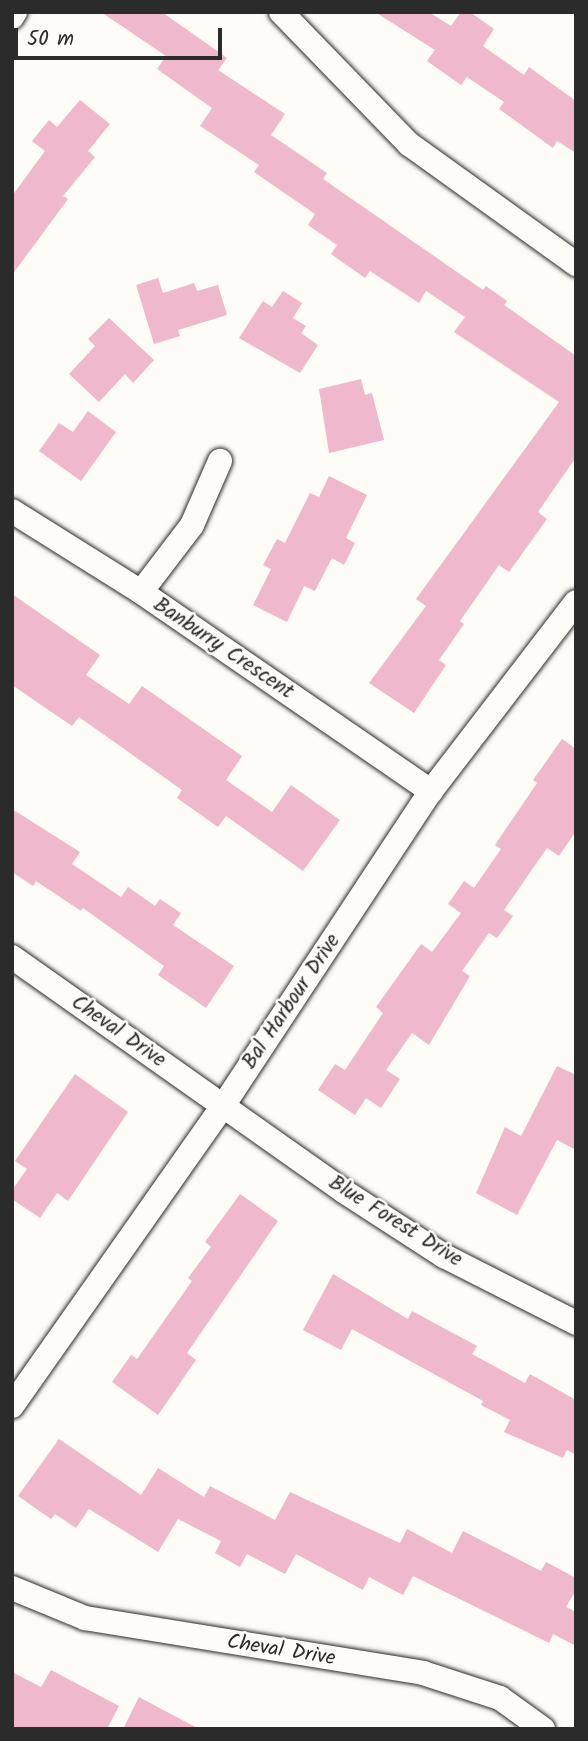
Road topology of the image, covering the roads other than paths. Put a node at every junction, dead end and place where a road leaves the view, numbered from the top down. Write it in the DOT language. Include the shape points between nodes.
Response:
graph roads {
  1 [pos="15,12"];
  2 [pos="281,12"];
  3 [pos="12,17"];
  4 [pos="576,264"];
  5 [pos="220,461"];
  6 [pos="12,511"];
  7 [pos="141,592"];
  8 [pos="576,602"];
  9 [pos="431,792"];
  10 [pos="12,957"];
  11 [pos="223,1106"];
  12 [pos="575,1321"];
  13 [pos="12,1406"];
  14 [pos="12,1588"];
  15 [pos="543,1729"];
  1 -- 3 [label="street"];
  2 -- 4 [label="street" via="409,144"];
  5 -- 7 [label="street" via="192,525"];
  6 -- 7 [label="street, Banburry Crescent"];
  7 -- 9 [label="street, Banburry Crescent"];
  8 -- 9 [label="street, Bal Harbour Drive"];
  9 -- 11 [label="street, Bal Harbour Drive"];
  10 -- 11 [label="street, Cheval Drive"];
  11 -- 12 [label="street, Blue Forest Drive" via="444,1256"];
  11 -- 13 [label="street, Bal Harbour Drive"];
  14 -- 15 [label="street, Cheval Drive" via="97,1620 423,1673 500,1698"];
}
